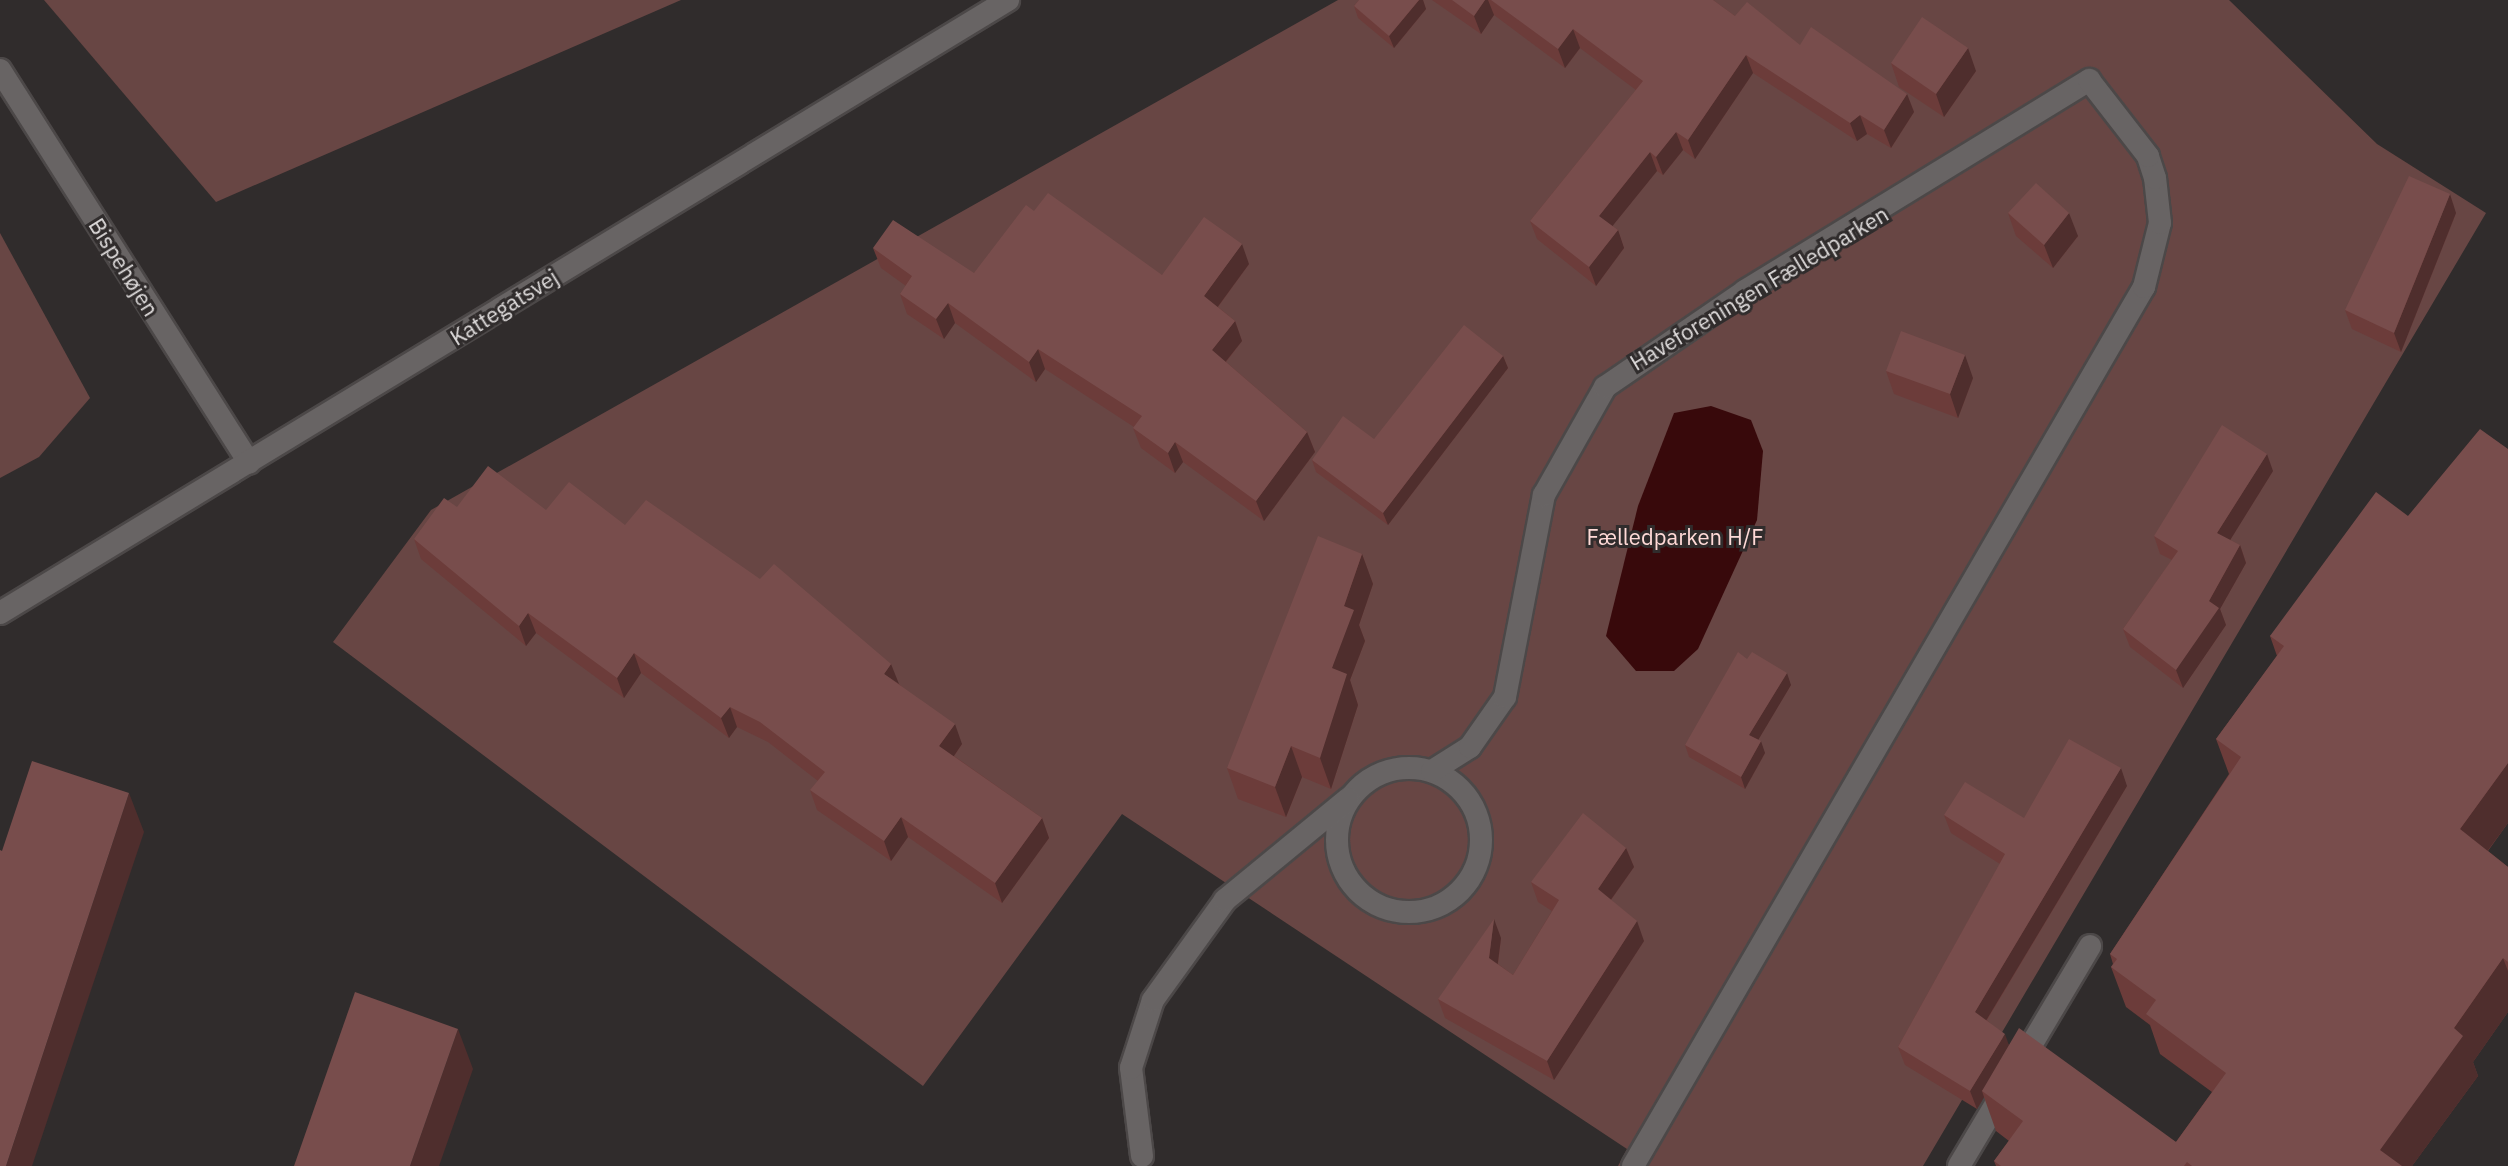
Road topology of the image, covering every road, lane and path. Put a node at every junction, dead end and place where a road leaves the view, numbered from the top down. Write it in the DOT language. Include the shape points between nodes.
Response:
graph roads {
  1 [pos="1008,0"];
  2 [pos="0,70"];
  3 [pos="249,463"];
  4 [pos="0,613"];
  5 [pos="1432,771"];
  6 [pos="1349,798"];
  7 [pos="2090,946"];
  8 [pos="1142,1156"];
  9 [pos="1633,1166"];
  10 [pos="1959,1166"];
  1 -- 3 [label="street, Kattegatsvej"];
  2 -- 3 [label="street, Bispehøjen"];
  3 -- 4 [label="street, Kattegatsvej"];
  5 -- 6 [label="street" via="1384,771"];
  5 -- 6 [label="street" via="1471,802 1480,838 1473,874 1435,907 1388,909 1351,884 1336,841"];
  5 -- 9 [label="street, Haveforeningen Fælledparken" via="1481,735 1515,671 1544,495 1605,387 1745,291 2089,80 2148,156 2155,178 2160,223 2144,287"];
  6 -- 8 [label="street" via="1225,900 1153,1000 1131,1068"];
  7 -- 10 [label="street"];
}
